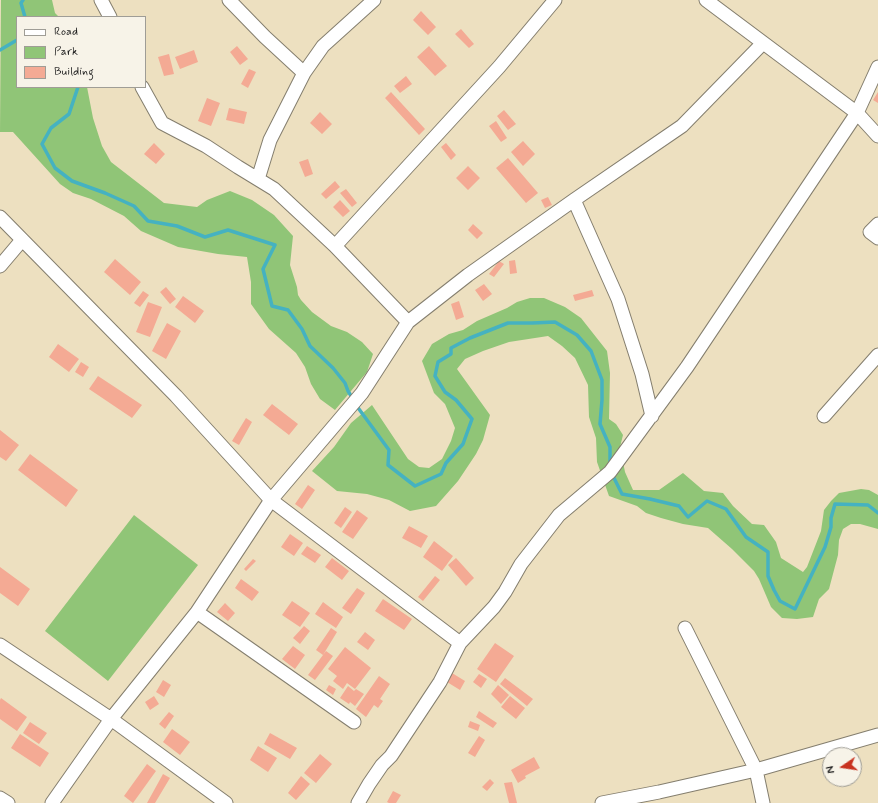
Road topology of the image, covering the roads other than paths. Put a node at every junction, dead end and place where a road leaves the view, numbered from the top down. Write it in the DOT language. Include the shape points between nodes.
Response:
graph roads {
  1 [pos="100,0"];
  2 [pos="229,0"];
  3 [pos="374,0"];
  4 [pos="555,0"];
  5 [pos="706,0"];
  6 [pos="109,16"];
  7 [pos="763,43"];
  8 [pos="878,67"];
  9 [pos="304,73"];
  10 [pos="143,88"];
  11 [pos="857,113"];
  12 [pos="878,136"];
  13 [pos="258,179"];
  14 [pos="574,200"];
  15 [pos="0,217"];
  16 [pos="878,224"];
  17 [pos="878,238"];
  18 [pos="22,240"];
  19 [pos="335,246"];
  20 [pos="0,266"];
  21 [pos="408,322"];
  22 [pos="878,355"];
  23 [pos="652,416"];
  24 [pos="824,416"];
  25 [pos="271,500"];
  26 [pos="197,612"];
  27 [pos="685,628"];
  28 [pos="460,643"];
  29 [pos="2,649"];
  30 [pos="111,719"];
  31 [pos="354,722"];
  32 [pos="878,735"];
  33 [pos="756,770"];
  34 [pos="0,798"];
  35 [pos="8,803"];
  36 [pos="52,803"];
  37 [pos="226,803"];
  38 [pos="358,803"];
  39 [pos="602,803"];
  40 [pos="763,803"];
  1 -- 6 [label="street"];
  2 -- 9 [label="street" via="265,38"];
  3 -- 9 [label="street" via="323,46"];
  4 -- 19 [label="street" via="498,67"];
  5 -- 7 [label="street"];
  7 -- 11 [label="street"];
  7 -- 14 [label="street" via="682,126"];
  8 -- 11 [label="street"];
  9 -- 13 [label="street" via="270,140"];
  10 -- 13 [label="street" via="162,123 206,146"];
  11 -- 12 [label="street"];
  11 -- 23 [label="street"];
  13 -- 19 [label="street" via="274,189"];
  14 -- 21 [label="street" via="468,275"];
  14 -- 23 [label="street" via="618,299 642,374"];
  15 -- 18 [label="street"];
  16 -- 17 [label="street" via="870,232"];
  18 -- 20 [label="street"];
  18 -- 25 [label="street" via="176,396"];
  19 -- 21 [label="street"];
  21 -- 25 [label="street" via="362,393"];
  22 -- 24 [label="street"];
  23 -- 28 [label="street" via="610,472 559,515 521,564 494,607"];
  25 -- 26 [label="street"];
  25 -- 28 [label="street"];
  26 -- 30 [label="street"];
  26 -- 31 [label="street"];
  27 -- 33 [label="street"];
  28 -- 38 [label="street" via="440,682"];
  29 -- 30 [label="street"];
  30 -- 36 [label="street"];
  30 -- 37 [label="street"];
  32 -- 33 [label="street"];
  33 -- 39 [label="street"];
  33 -- 40 [label="street"];
  34 -- 35 [label="street"];
}
